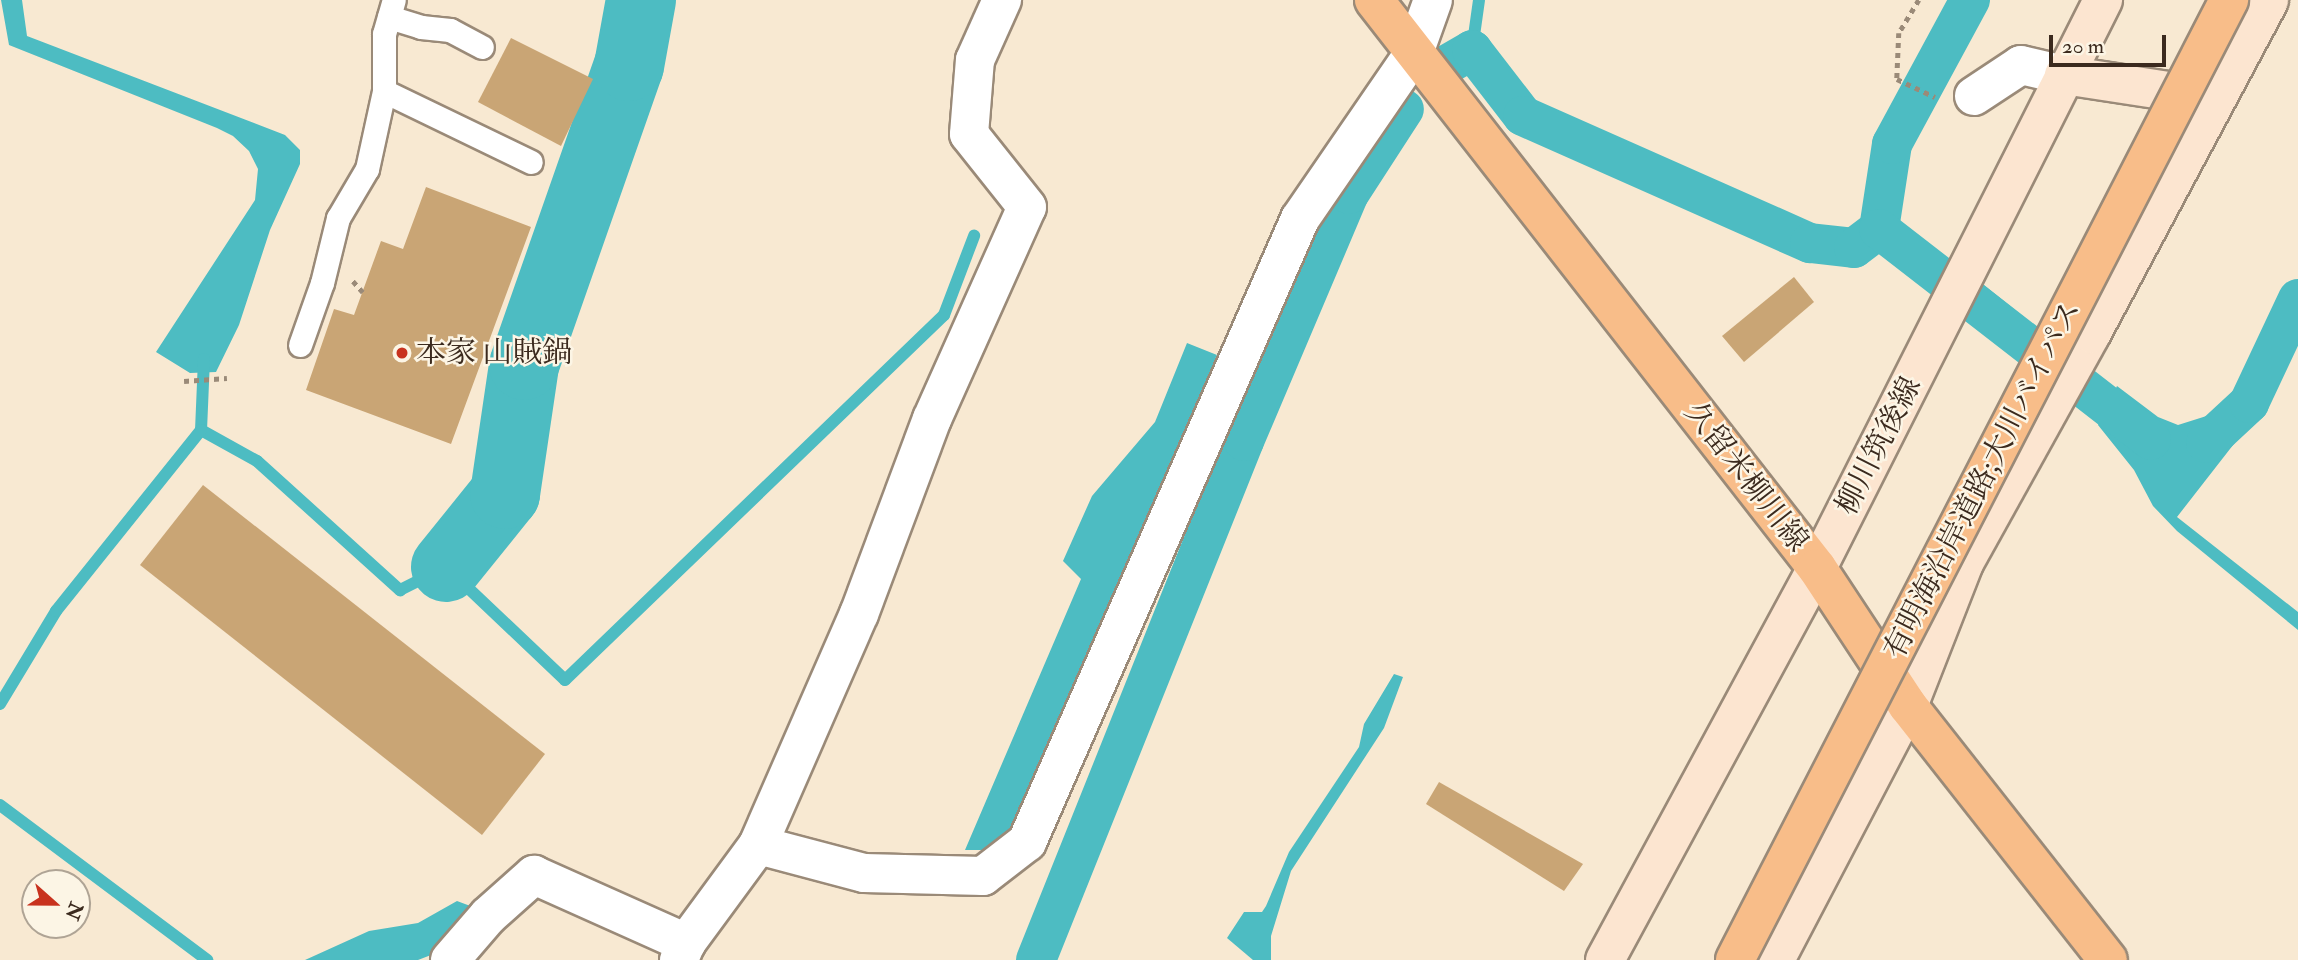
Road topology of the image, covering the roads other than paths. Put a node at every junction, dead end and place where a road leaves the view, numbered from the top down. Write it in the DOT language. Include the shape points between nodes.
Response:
graph roads {
  1 [pos="1002,0"];
  2 [pos="1374,0"];
  3 [pos="1433,0"];
  4 [pos="2103,0"];
  5 [pos="2204,0"];
  6 [pos="2229,0"];
  7 [pos="2269,0"];
  8 [pos="392,8"];
  9 [pos="482,47"];
  10 [pos="1414,53"];
  11 [pos="2064,75"];
  12 [pos="384,91"];
  13 [pos="1974,96"];
  14 [pos="2215,98"];
  15 [pos="531,162"];
  16 [pos="300,345"];
  17 [pos="1817,568"];
  18 [pos="1908,706"];
  19 [pos="758,845"];
  20 [pos="682,951"];
  21 [pos="450,960"];
  22 [pos="1605,960"];
  23 [pos="1710,960"];
  24 [pos="1735,960"];
  25 [pos="1775,960"];
  26 [pos="2108,960"];
  1 -- 19 [label="street" via="975,60 969,134 1027,207 932,419 859,614"];
  2 -- 10 [label="main road, 久留米柳川線"];
  3 -- 10 [label="street"];
  4 -- 11 [label="main road, 柳川筑後線"];
  5 -- 23 [label="main road, 有明海沿岸道路;大川バイパス"];
  6 -- 24 [label="main road, 有明海沿岸道路;大川バイパス, bridge"];
  7 -- 14 [label="main road"];
  8 -- 9 [label="lane" via="421,27 450,30"];
  8 -- 12 [label="lane" via="384,34"];
  10 -- 17 [label="main road, 久留米柳川線"];
  10 -- 19 [label="street" via="1300,219 1027,842 983,876 864,873"];
  11 -- 13 [label="street" via="2021,65"];
  11 -- 14 [label="main road"];
  11 -- 17 [label="main road, 柳川筑後線"];
  12 -- 15 [label="lane"];
  12 -- 16 [label="lane" via="367,169 338,218"];
  14 -- 18 [label="main road" via="1964,563"];
  17 -- 18 [label="main road, 久留米柳川線"];
  17 -- 22 [label="main road, 柳川筑後線"];
  18 -- 25 [label="main road"];
  18 -- 26 [label="main road, 久留米柳川線"];
  19 -- 20 [label="street"];
  20 -- 21 [label="street" via="534,875 488,916"];
}
